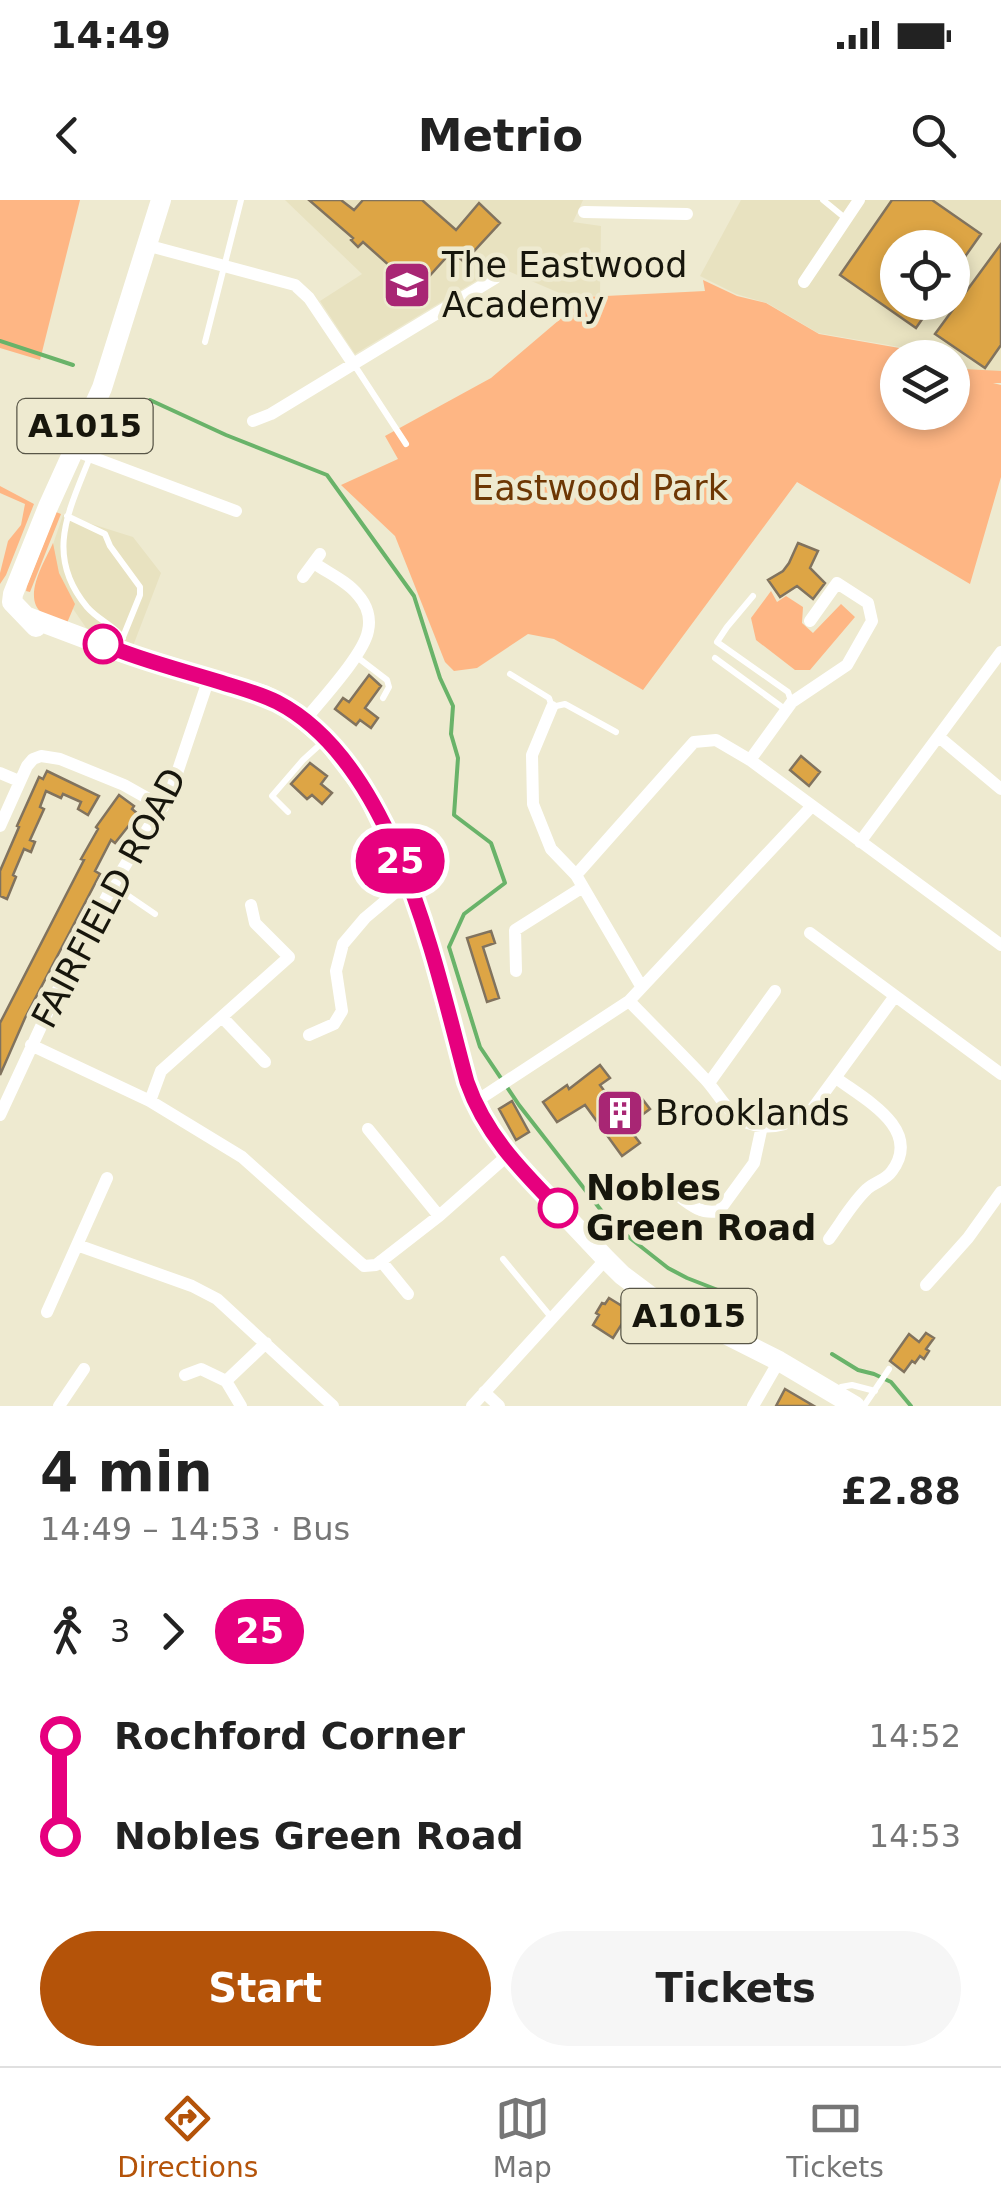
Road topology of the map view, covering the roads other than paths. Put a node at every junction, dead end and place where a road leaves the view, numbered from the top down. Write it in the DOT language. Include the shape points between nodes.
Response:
graph roads {
  1 [pos="159,200"];
  2 [pos="241,200"];
  3 [pos="823,200"];
  4 [pos="858,200"];
  5 [pos="651,206"];
  6 [pos="584,212"];
  7 [pos="687,214"];
  8 [pos="846,218"];
  9 [pos="146,245"];
  10 [pos="224,265"];
  11 [pos="495,278"];
  12 [pos="804,282"];
  13 [pos="206,342"];
  14 [pos="354,365"];
  15 [pos="253,421"];
  16 [pos="406,444"];
  17 [pos="82,453"];
  18 [pos="236,511"];
  19 [pos="67,516"];
  20 [pos="303,578"];
  21 [pos="753,596"];
  22 [pos="810,621"];
  23 [pos="120,644"];
  24 [pos="1001,652"];
  25 [pos="355,656"];
  26 [pos="715,658"];
  27 [pos="510,674"];
  28 [pos="209,678"];
  29 [pos="384,698"];
  30 [pos="789,706"];
  31 [pos="552,707"];
  32 [pos="305,720"];
  33 [pos="616,732"];
  34 [pos="939,737"];
  35 [pos="326,740"];
  36 [pos="750,760"];
  37 [pos="0,773"];
  38 [pos="19,782"];
  39 [pos="1001,789"];
  40 [pos="163,806"];
  41 [pos="811,807"];
  42 [pos="288,812"];
  43 [pos="0,826"];
  44 [pos="860,842"];
  45 [pos="408,881"];
  46 [pos="580,881"];
  47 [pos="113,885"];
  48 [pos="251,905"];
  49 [pos="155,914"];
  50 [pos="810,932"];
  51 [pos="1001,945"];
  52 [pos="828,946"];
  53 [pos="817,961"];
  54 [pos="516,971"];
  55 [pos="642,986"];
  56 [pos="775,992"];
  57 [pos="896,996"];
  58 [pos="629,1000"];
  59 [pos="222,1017"];
  60 [pos="309,1036"];
  61 [pos="32,1044"];
  62 [pos="265,1062"];
  63 [pos="1001,1074"];
  64 [pos="836,1078"];
  65 [pos="708,1083"];
  66 [pos="150,1101"];
  67 [pos="475,1102"];
  68 [pos="0,1115"];
  69 [pos="762,1126"];
  70 [pos="368,1129"];
  71 [pos="508,1155"];
  72 [pos="107,1178"];
  73 [pos="672,1191"];
  74 [pos="1001,1192"];
  75 [pos="438,1216"];
  76 [pos="829,1239"];
  77 [pos="76,1246"];
  78 [pos="503,1259"];
  79 [pos="606,1259"];
  80 [pos="382,1261"];
  81 [pos="926,1285"];
  82 [pos="408,1294"];
  83 [pos="47,1312"];
  84 [pos="552,1317"];
  85 [pos="266,1343"];
  86 [pos="779,1361"];
  87 [pos="84,1369"];
  88 [pos="888,1371"];
  89 [pos="185,1375"];
  90 [pos="226,1382"];
  91 [pos="876,1389"];
  92 [pos="484,1392"];
  93 [pos="836,1394"];
  94 [pos="59,1406"];
  95 [pos="241,1406"];
  96 [pos="333,1406"];
  97 [pos="472,1406"];
  98 [pos="499,1406"];
  99 [pos="753,1406"];
  100 [pos="855,1406"];
  101 [pos="864,1406"];
  1 -- 9 [label="main road, A1015"];
  2 -- 10 [label="lane"];
  3 -- 8 [label="lane"];
  4 -- 8 [label="street"];
  5 -- 6 [label="street"];
  5 -- 7 [label="street"];
  8 -- 12 [label="street"];
  9 -- 10 [label="street"];
  9 -- 17 [label="main road, A1015"];
  10 -- 13 [label="lane"];
  10 -- 14 [label="street" via="299,287"];
  11 -- 14 [label="street"];
  14 -- 15 [label="street"];
  14 -- 16 [label="lane"];
  17 -- 18 [label="street"];
  17 -- 19 [label="lane"];
  17 -- 23 [label="main road, A1015" via="12,602 28,618"];
  19 -- 23 [label="lane" via="62,549 72,584 89,610 120,633"];
  19 -- 23 [label="lane" via="105,534 140,587"];
  20 -- 25 [label="street" via="317,559 364,603 369,626"];
  21 -- 30 [label="lane" via="718,642 788,692"];
  22 -- 30 [label="street" via="837,584 868,602 872,621 847,665"];
  23 -- 28 [label="main road, A1015"];
  24 -- 34 [label="street"];
  25 -- 29 [label="lane" via="387,680"];
  25 -- 32 [label="street"];
  26 -- 30 [label="lane"];
  27 -- 31 [label="lane" via="549,698"];
  28 -- 32 [label="main road, A1015" via="264,695"];
  28 -- 40 [label="street, FAIRFIELD ROAD"];
  30 -- 36 [label="street"];
  31 -- 33 [label="lane" via="565,704"];
  31 -- 46 [label="street" via="532,754 532,804 552,848"];
  32 -- 35 [label="main road, A1015"];
  34 -- 39 [label="street"];
  34 -- 44 [label="street"];
  35 -- 42 [label="lane" via="272,796"];
  35 -- 45 [label="main road, A1015" via="365,790"];
  36 -- 41 [label="street"];
  36 -- 46 [label="street" via="716,740 694,742"];
  37 -- 38 [label="street"];
  38 -- 40 [label="street" via="33,759 50,756"];
  38 -- 43 [label="street"];
  40 -- 47 [label="street, FAIRFIELD ROAD"];
  41 -- 44 [label="street"];
  41 -- 55 [label="street"];
  44 -- 51 [label="street"];
  45 -- 60 [label="street" via="343,944 336,972 342,1012"];
  45 -- 67 [label="main road, A1015"];
  46 -- 54 [label="street" via="515,930"];
  46 -- 55 [label="street"];
  47 -- 49 [label="lane"];
  47 -- 61 [label="street, FAIRFIELD ROAD"];
  48 -- 59 [label="street" via="255,923 289,958"];
  50 -- 52 [label="street"];
  52 -- 53 [label="street"];
  52 -- 57 [label="street"];
  55 -- 58 [label="street"];
  56 -- 65 [label="street" via="760,999"];
  57 -- 63 [label="street"];
  57 -- 64 [label="street"];
  58 -- 65 [label="street"];
  58 -- 67 [label="street"];
  59 -- 62 [label="street"];
  59 -- 66 [label="street" via="161,1072"];
  61 -- 66 [label="street"];
  61 -- 68 [label="street, FAIRFIELD ROAD"];
  64 -- 69 [label="street" via="798,1120"];
  64 -- 76 [label="street" via="888,1116 900,1137 901,1157"];
  65 -- 69 [label="street" via="744,1122"];
  66 -- 80 [label="street" via="242,1157 364,1266"];
  67 -- 71 [label="main road, A1015"];
  69 -- 73 [label="street" via="754,1163 719,1211 699,1211"];
  70 -- 75 [label="street"];
  71 -- 75 [label="street"];
  71 -- 79 [label="main road, A1015"];
  72 -- 77 [label="street"];
  74 -- 81 [label="street"];
  75 -- 80 [label="street"];
  77 -- 83 [label="street"];
  77 -- 85 [label="street" via="192,1286"];
  78 -- 84 [label="lane"];
  79 -- 84 [label="street"];
  79 -- 86 [label="main road, A1015" via="650,1296"];
  80 -- 82 [label="street"];
  84 -- 92 [label="street"];
  85 -- 90 [label="street"];
  85 -- 96 [label="street"];
  86 -- 93 [label="main road, A1015"];
  86 -- 99 [label="street"];
  87 -- 94 [label="street"];
  88 -- 91 [label="lane"];
  89 -- 90 [label="street" via="202,1369"];
  90 -- 95 [label="street"];
  91 -- 93 [label="lane" via="852,1385"];
  91 -- 101 [label="lane"];
  92 -- 97 [label="street"];
  92 -- 98 [label="street"];
  93 -- 100 [label="main road, A1015"];
}
